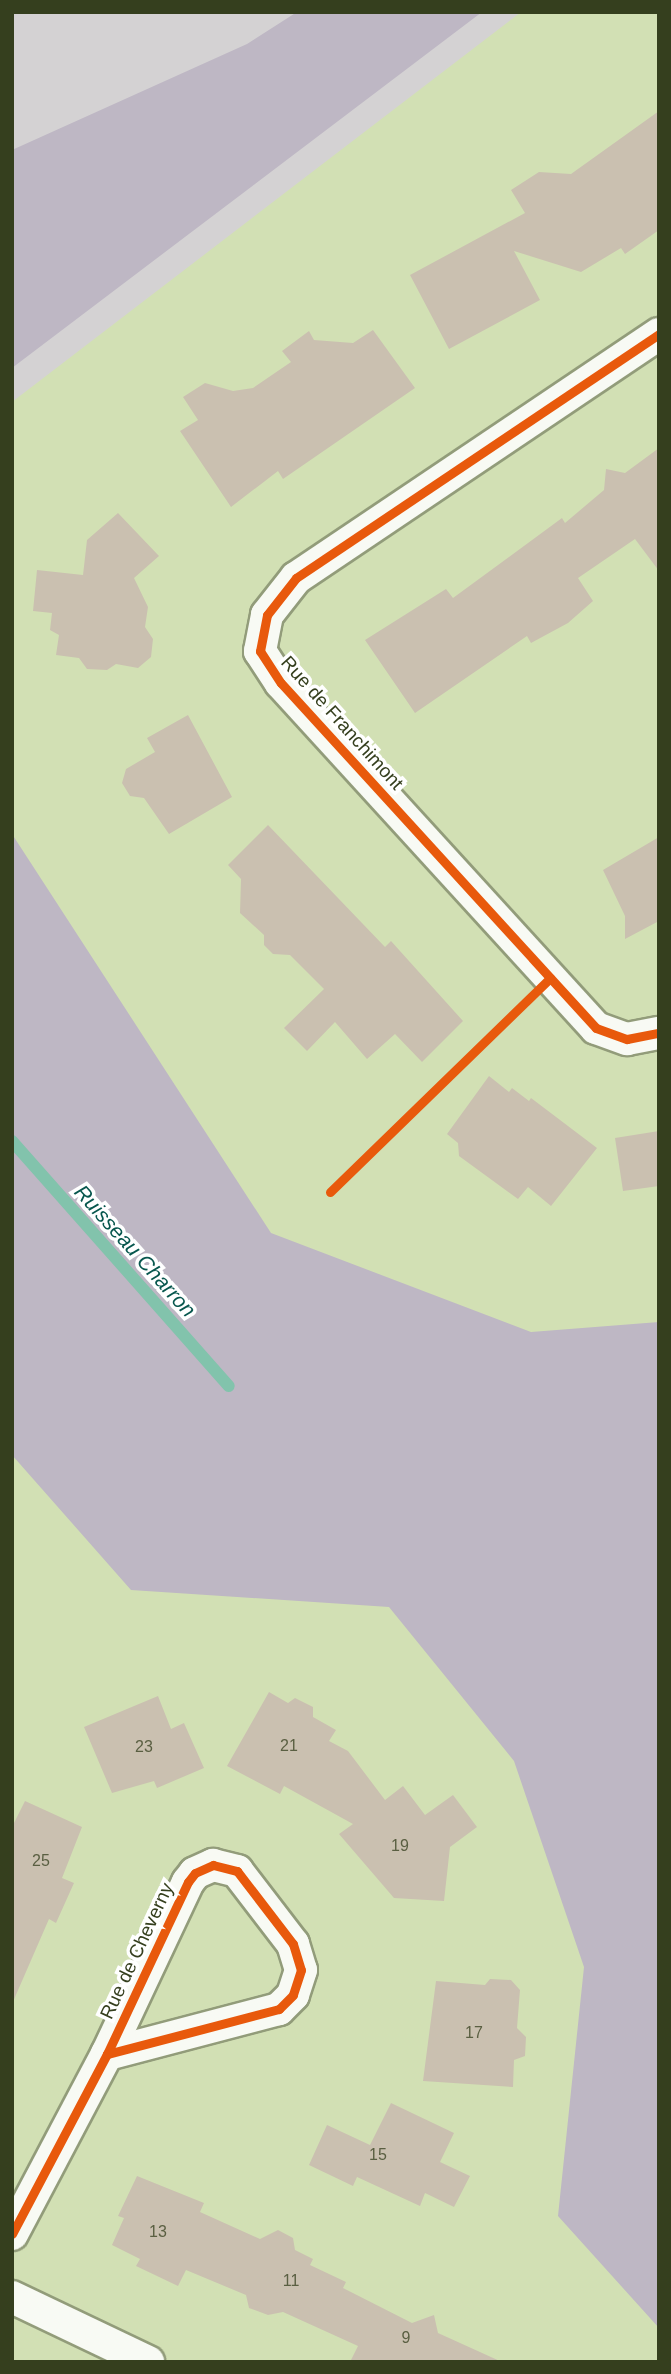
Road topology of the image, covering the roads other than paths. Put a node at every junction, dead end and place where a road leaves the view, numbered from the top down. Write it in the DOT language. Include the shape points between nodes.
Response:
graph roads {
  1 [pos="659,334"];
  2 [pos="659,1033"];
  3 [pos="107,2054"];
  4 [pos="12,2234"];
  5 [pos="12,2297"];
  6 [pos="148,2362"];
  1 -- 2 [label="street, Rue de Franchimont" via="296,578 267,615 260,651 281,683 596,1028 627,1039"];
  3 -- 3 [label="street, Rue de Cheverny" via="278,2009 293,1995 301,1970 293,1944 237,1871 214,1866 195,1873 188,1882"];
  3 -- 4 [label="street, Rue de Cheverny"];
  5 -- 6 [label="street"];
}
